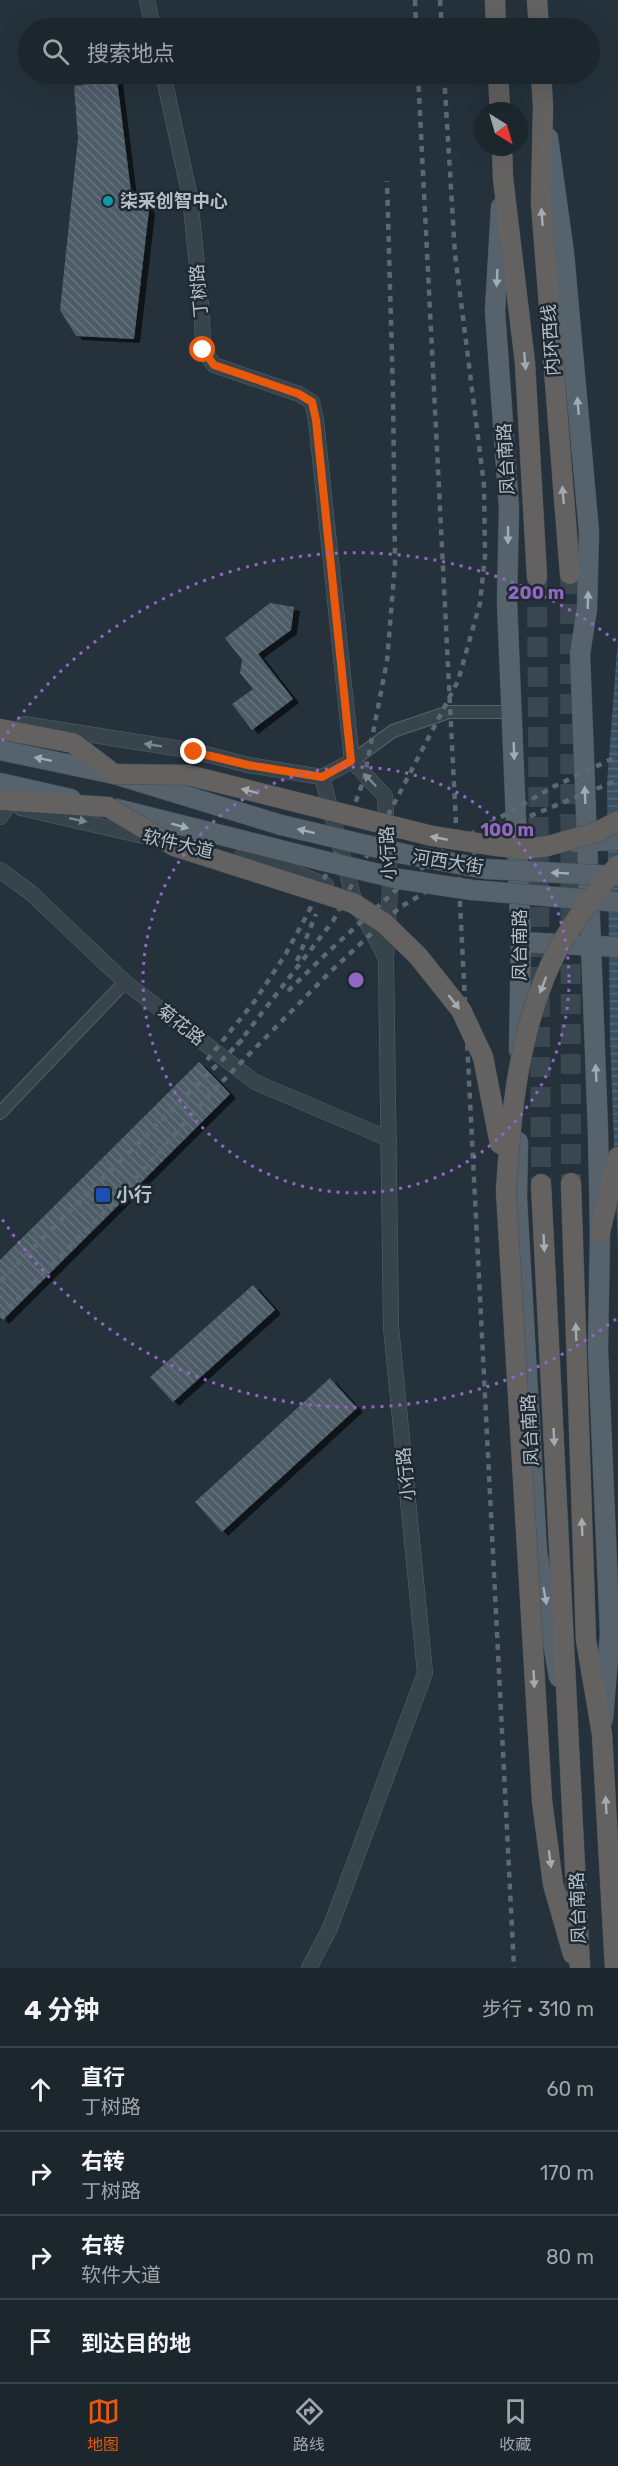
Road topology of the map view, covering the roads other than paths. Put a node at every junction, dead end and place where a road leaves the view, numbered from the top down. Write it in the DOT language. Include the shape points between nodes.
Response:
graph roads {
  1 [pos="147,0"];
  2 [pos="495,0"];
  3 [pos="537,0"];
  4 [pos="151,18"];
  5 [pos="496,18"];
  6 [pos="538,18"];
  7 [pos="165,84"];
  8 [pos="499,84"];
  9 [pos="542,84"];
  10 [pos="500,102"];
  11 [pos="543,106"];
  12 [pos="502,156"];
  13 [pos="503,178"];
  14 [pos="570,574"];
  15 [pos="537,577"];
  16 [pos="513,712"];
  17 [pos="0,720"];
  18 [pos="0,729"];
  19 [pos="0,750"];
  20 [pos="351,761"];
  21 [pos="114,774"];
  22 [pos="322,777"];
  23 [pos="0,783"];
  24 [pos="2,807"];
  25 [pos="108,807"];
  26 [pos="618,821"];
  27 [pos="618,840"];
  28 [pos="517,842"];
  29 [pos="586,842"];
  30 [pos="320,860"];
  31 [pos="618,865"];
  32 [pos="0,870"];
  33 [pos="618,876"];
  34 [pos="352,896"];
  35 [pos="618,902"];
  36 [pos="521,942"];
  37 [pos="589,945"];
  38 [pos="618,947"];
  39 [pos="386,958"];
  40 [pos="125,982"];
  41 [pos="0,1113"];
  42 [pos="389,1139"];
  43 [pos="618,1157"];
  44 [pos="571,1183"];
  45 [pos="541,1184"];
  46 [pos="507,1191"];
  47 [pos="600,1232"];
  48 [pos="602,1734"];
  49 [pos="570,1740"];
  50 [pos="309,1968"];
  51 [pos="579,1968"];
  52 [pos="615,1968"];
  1 -- 4 [label="street"];
  2 -- 5 [label="highway"];
  3 -- 6 [label="highway"];
  7 -- 20 [label="street, 丁树路" via="190,197 203,350 214,365 312,402"];
  8 -- 10 [label="highway"];
  9 -- 11 [label="highway"];
  14 -- 11 [label="highway, 内环西线, one-way" via="542,203"];
  29 -- 11 [label="main road, one-way" via="580,654 587,609 590,532 564,253"];
  12 -- 13 [label="highway, 凤台南路"];
  13 -- 15 [label="highway, 内环西线, one-way" via="525,363"];
  13 -- 16 [label="main road, 凤台南路, one-way" via="495,311 509,508 507,602"];
  16 -- 20 [label="street" via="449,712 393,731"];
  16 -- 28 [label="main road, 凤台南路, one-way"];
  22 -- 17 [label="street, one-way"];
  18 -- 21 [label="highway" via="73,743"];
  21 -- 19 [label="main road, one-way"];
  20 -- 22 [label="street"];
  39 -- 20 [label="street, 小行路, one-way" via="390,888 385,796"];
  26 -- 21 [label="highway, one-way, bridge" via="597,832 525,849 432,836 188,775"];
  33 -- 21 [label="main road, 河西大街, one-way, bridge" via="486,869 404,854 281,825"];
  22 -- 34 [label="street, 小行路"];
  23 -- 25 [label="main road, 软件大道"];
  24 -- 25 [label="highway"];
  24 -- 34 [label="street, 软件大道, one-way" via="282,868"];
  25 -- 30 [label="main road, 软件大道, one-way, bridge"];
  25 -- 46 [label="highway, one-way, bridge" via="174,846 353,903 384,923 418,956 460,1010 483,1057"];
  27 -- 29 [label="main road"];
  28 -- 29 [label="main road"];
  28 -- 36 [label="main road, 凤台南路"];
  29 -- 37 [label="main road"];
  30 -- 35 [label="main road, 河西大街, bridge" via="399,879 472,890"];
  31 -- 46 [label="highway, one-way, bridge" via="583,909 552,962 530,1017 510,1119"];
  32 -- 40 [label="street, 菊花路" via="31,892"];
  34 -- 39 [label="street, 小行路"];
  36 -- 37 [label="main road"];
  36 -- 49 [label="main road, 凤台南路, one-way" via="517,1198 537,1552"];
  37 -- 38 [label="main road"];
  47 -- 37 [label="main road, one-way"];
  39 -- 42 [label="street, 小行路"];
  40 -- 41 [label="street"];
  40 -- 42 [label="street, 菊花路" via="255,1082"];
  42 -- 50 [label="street, 小行路" via="391,1327 425,1674 330,1928"];
  43 -- 47 [label="highway"];
  48 -- 44 [label="highway, 凤台南路, one-way" via="586,1640"];
  45 -- 49 [label="highway, 凤台南路, one-way"];
  46 -- 51 [label="highway, one-way, bridge" via="542,1801 553,1884"];
  47 -- 48 [label="main road" via="598,1350 610,1634"];
  52 -- 48 [label="highway, 凤台南路, one-way"];
  49 -- 51 [label="highway, 凤台南路"];
}
